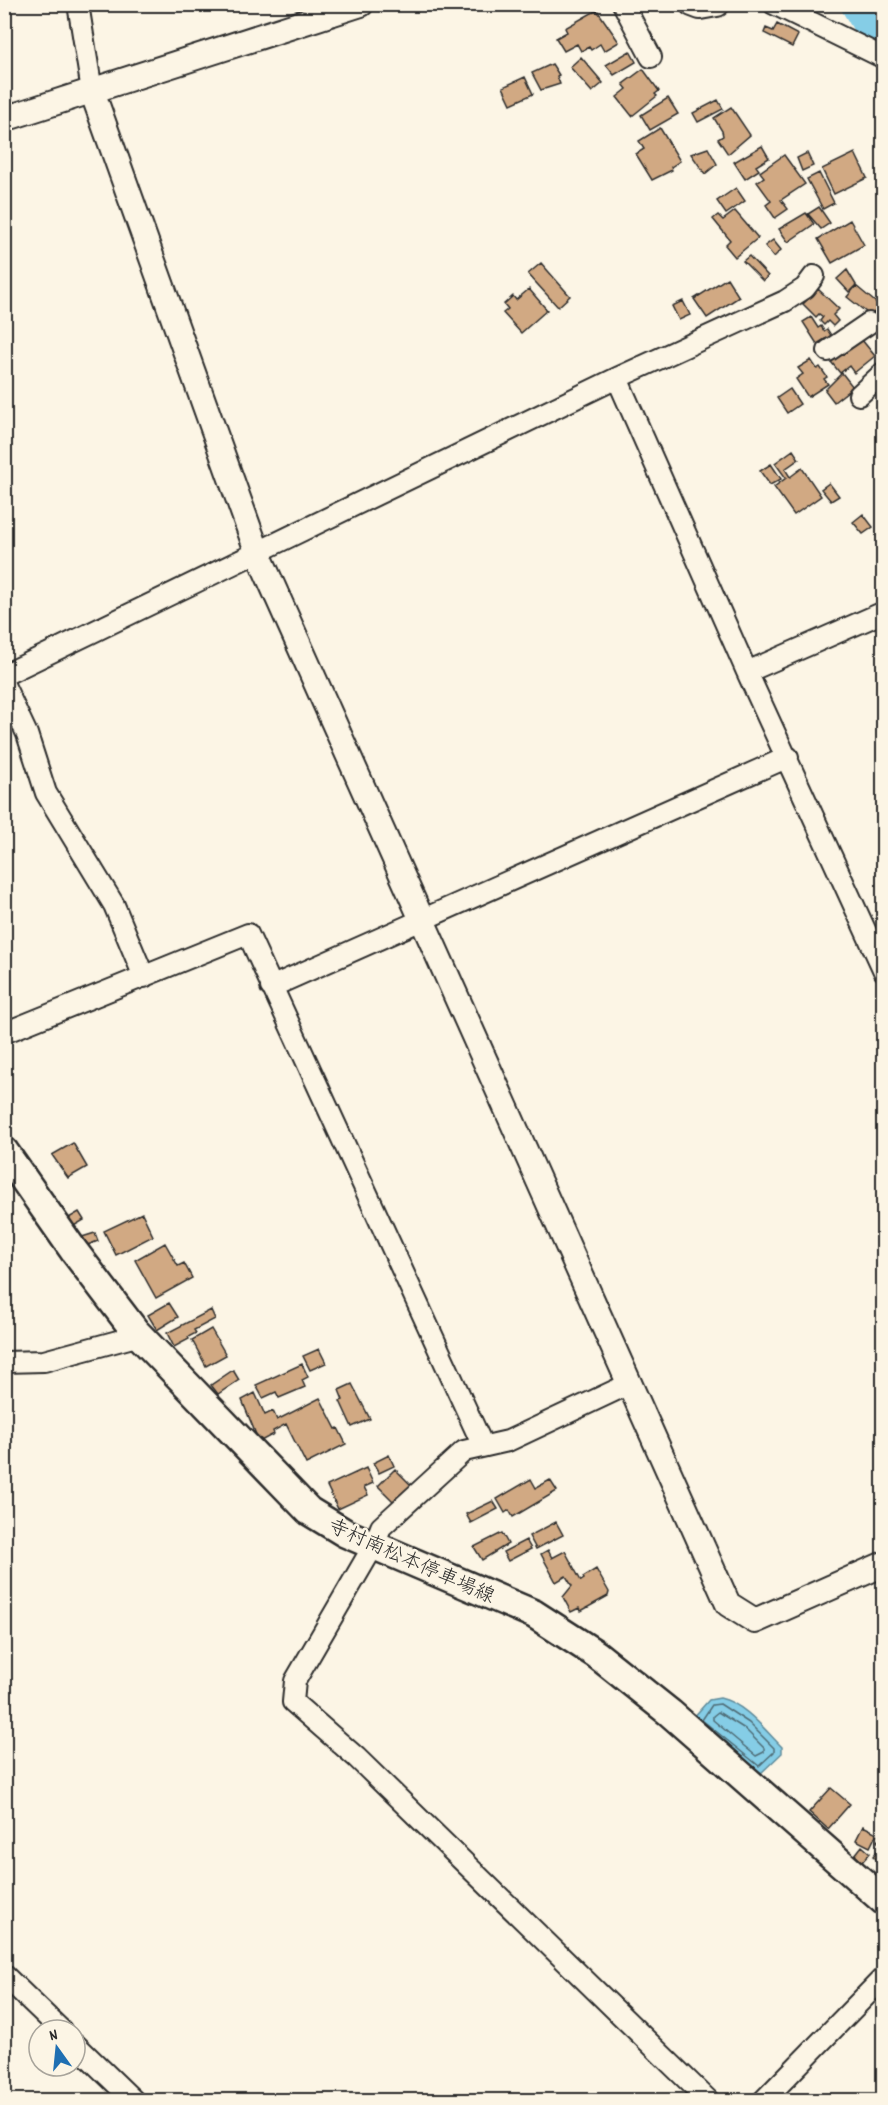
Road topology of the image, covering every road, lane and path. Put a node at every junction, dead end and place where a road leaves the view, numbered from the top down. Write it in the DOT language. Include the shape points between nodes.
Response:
graph roads {
  1 [pos="78,4"];
  2 [pos="361,4"];
  3 [pos="623,4"];
  4 [pos="692,4"];
  5 [pos="717,4"];
  6 [pos="774,4"];
  7 [pos="651,57"];
  8 [pos="884,58"];
  9 [pos="92,91"];
  10 [pos="4,118"];
  11 [pos="814,276"];
  12 [pos="869,323"];
  13 [pos="828,351"];
  14 [pos="884,372"];
  15 [pos="617,378"];
  16 [pos="859,395"];
  17 [pos="257,551"];
  18 [pos="884,612"];
  19 [pos="747,672"];
  20 [pos="4,675"];
  21 [pos="4,685"];
  22 [pos="788,757"];
  23 [pos="424,919"];
  24 [pos="884,971"];
  25 [pos="144,976"];
  26 [pos="271,987"];
  27 [pos="4,1033"];
  28 [pos="4,1151"];
  29 [pos="140,1335"];
  30 [pos="4,1362"];
  31 [pos="631,1383"];
  32 [pos="483,1446"];
  33 [pos="374,1545"];
  34 [pos="884,1564"];
  35 [pos="884,1901"];
  36 [pos="4,1975"];
  37 [pos="884,1977"];
  38 [pos="49,2018"];
  39 [pos="87,2056"];
  40 [pos="133,2100"];
  41 [pos="708,2100"];
  42 [pos="764,2100"];
  1 -- 9 [label="street"];
  2 -- 9 [label="street"];
  3 -- 7 [label="street"];
  4 -- 5 [label="street" via="700,8"];
  6 -- 8 [label="street"];
  9 -- 10 [label="street"];
  9 -- 17 [label="street"];
  11 -- 15 [label="street" via="785,302"];
  12 -- 13 [label="street"];
  14 -- 16 [label="street"];
  15 -- 17 [label="street"];
  15 -- 19 [label="street"];
  17 -- 20 [label="street"];
  17 -- 23 [label="street"];
  18 -- 19 [label="street"];
  19 -- 22 [label="street"];
  21 -- 25 [label="street" via="27,734 46,794 114,905"];
  22 -- 23 [label="street"];
  22 -- 24 [label="street"];
  23 -- 26 [label="street"];
  23 -- 31 [label="street"];
  25 -- 26 [label="street" via="248,934"];
  25 -- 27 [label="street"];
  26 -- 32 [label="street"];
  28 -- 29 [label="main road, 寺村南松本停車場線" via="74,1251"];
  29 -- 30 [label="street" via="44,1361"];
  29 -- 33 [label="main road, 寺村南松本停車場線" via="309,1511"];
  31 -- 32 [label="street" via="508,1441"];
  31 -- 34 [label="street" via="728,1604 755,1621"];
  32 -- 33 [label="street" via="464,1451 443,1469 381,1527"];
  33 -- 35 [label="main road, 寺村南松本停車場線" via="534,1614 596,1654 670,1713"];
  33 -- 41 [label="street" via="295,1681 293,1702 356,1756"];
  36 -- 38 [label="street"];
  37 -- 42 [label="street"];
  39 -- 40 [label="street"];
}
